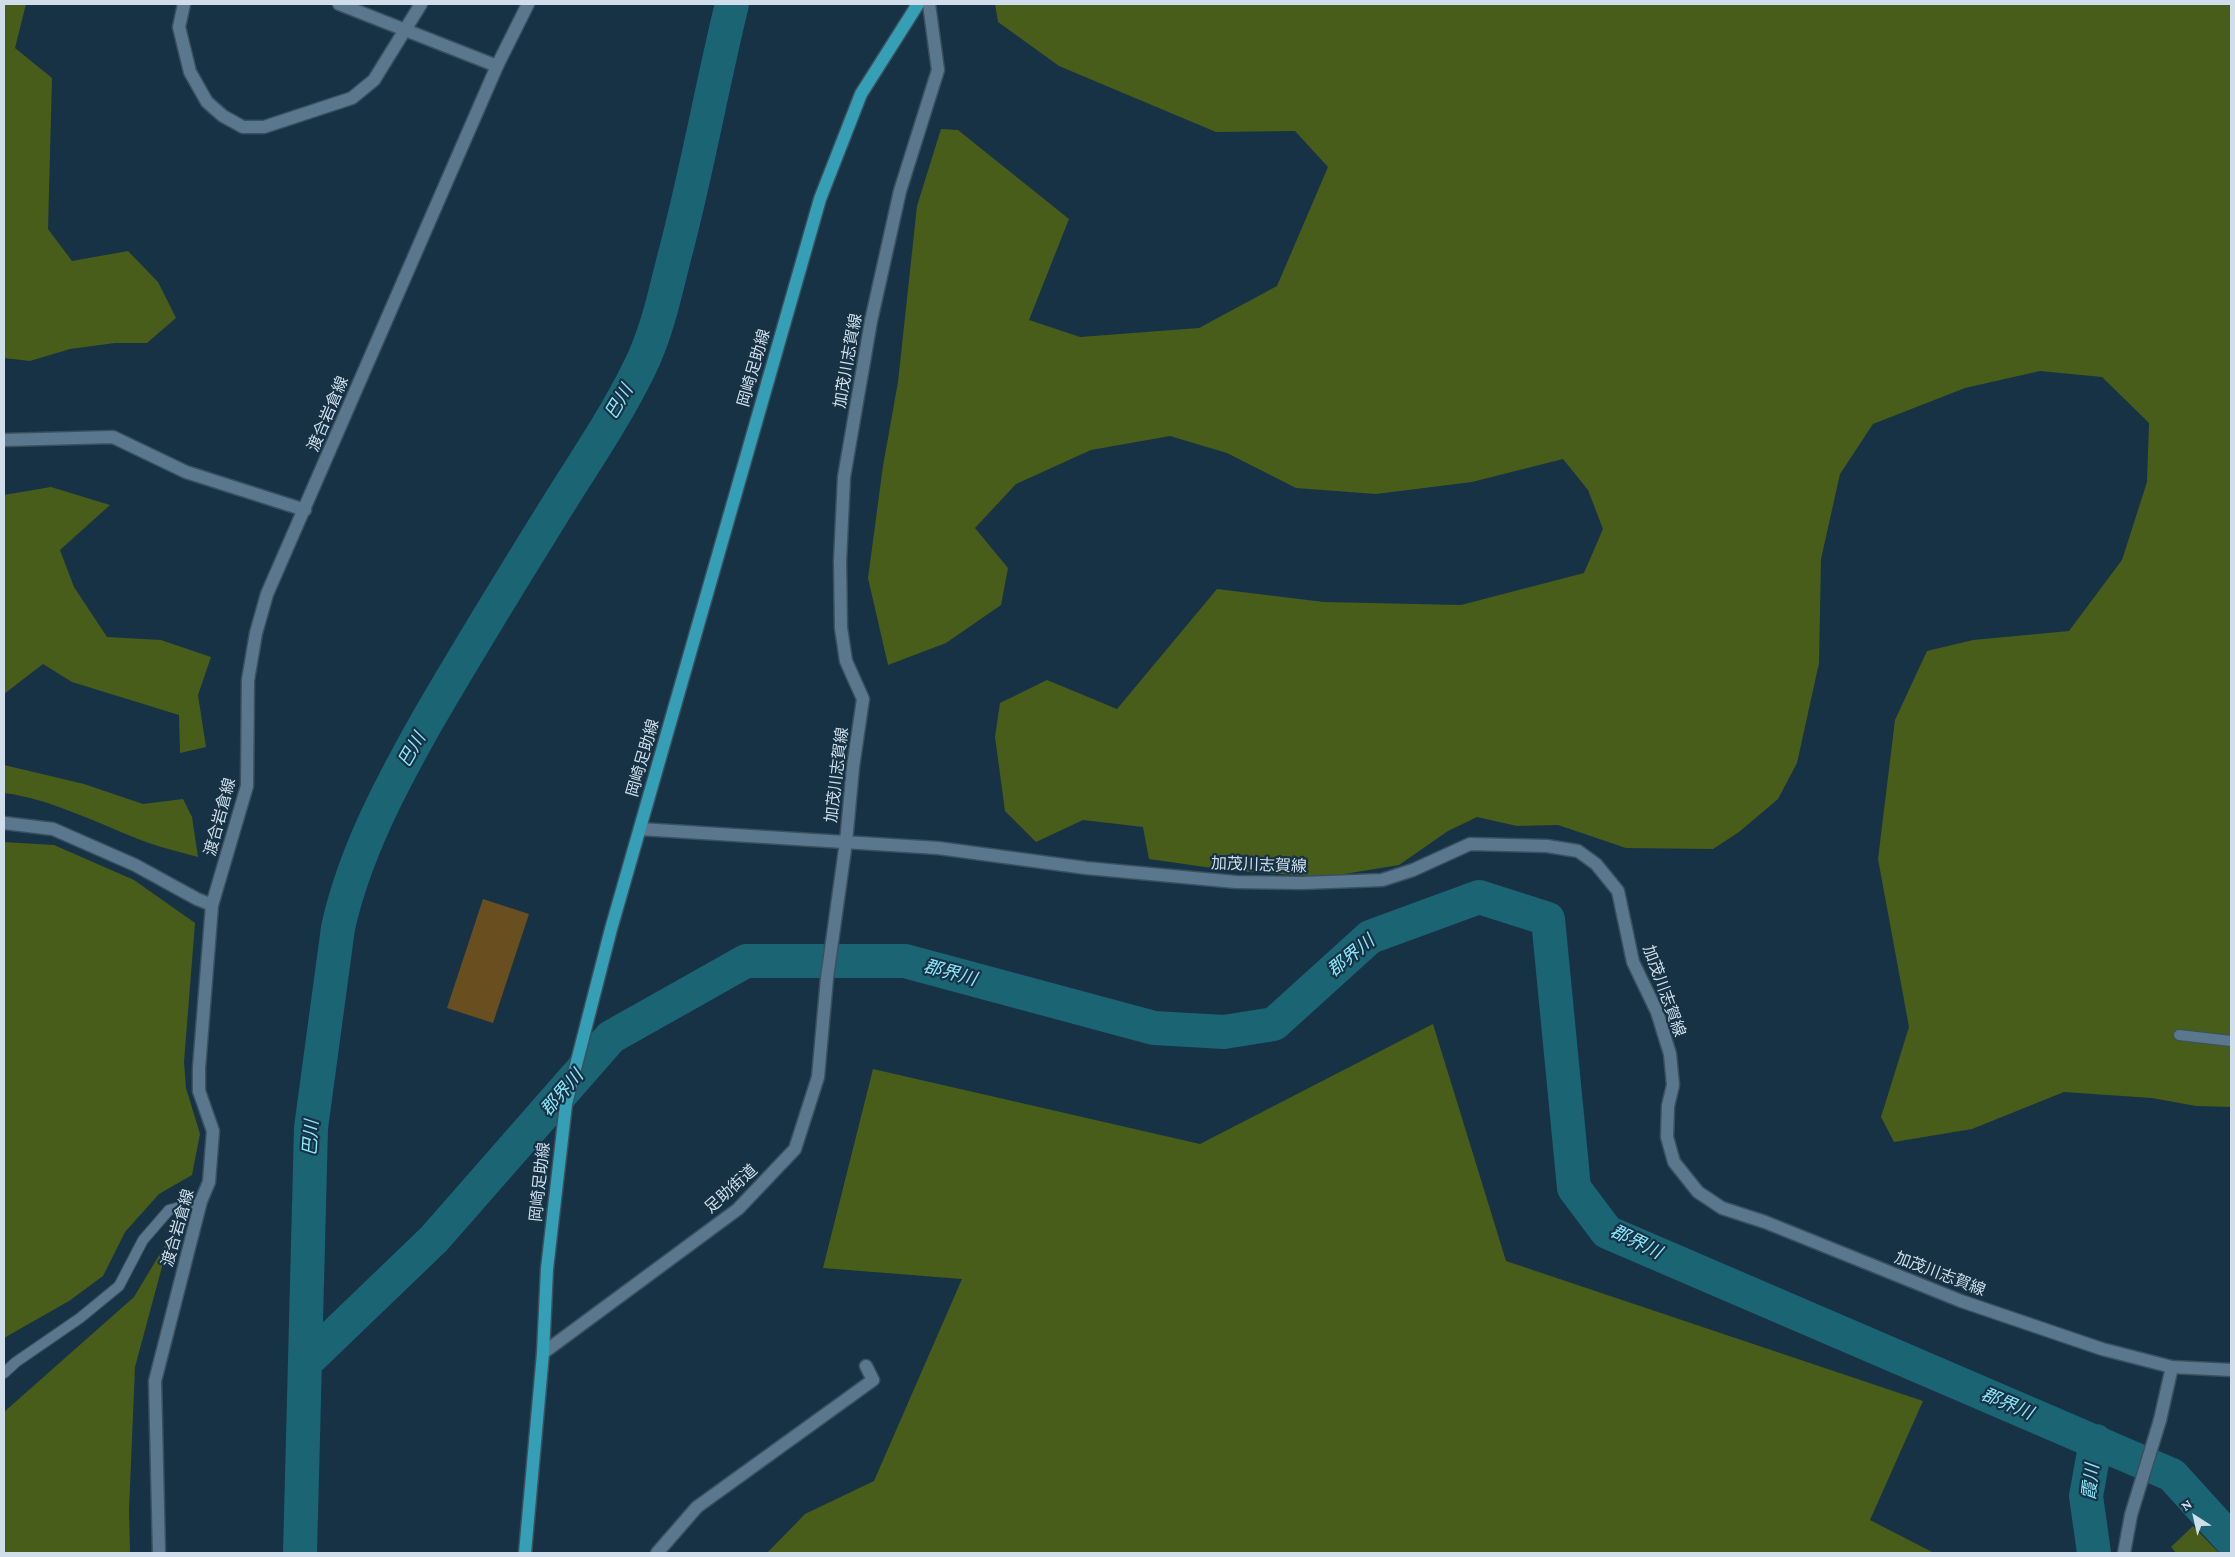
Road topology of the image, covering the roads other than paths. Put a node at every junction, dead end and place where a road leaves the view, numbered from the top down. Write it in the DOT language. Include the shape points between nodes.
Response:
graph roads {
  1 [pos="184,4"];
  2 [pos="340,4"];
  3 [pos="421,4"];
  4 [pos="528,4"];
  5 [pos="918,4"];
  6 [pos="928,4"];
  7 [pos="403,30"];
  8 [pos="497,66"];
  9 [pos="4,440"];
  10 [pos="305,510"];
  11 [pos="4,823"];
  12 [pos="640,829"];
  13 [pos="846,842"];
  14 [pos="212,905"];
  15 [pos="2179,1035"];
  16 [pos="2231,1041"];
  17 [pos="200,1201"];
  18 [pos="543,1354"];
  19 [pos="866,1366"];
  20 [pos="2172,1367"];
  21 [pos="2231,1370"];
  22 [pos="4,1373"];
  23 [pos="159,1553"];
  24 [pos="525,1553"];
  25 [pos="657,1553"];
  26 [pos="2124,1553"];
  1 -- 7 [label="street" via="179,27 190,72 207,102 243,127 264,127 352,98 374,80"];
  2 -- 7 [label="street"];
  3 -- 7 [label="street"];
  4 -- 8 [label="street, 渡合岩倉線"];
  5 -- 12 [label="main road, 岡崎足助線" via="861,94 820,199"];
  6 -- 13 [label="street, 加茂川志賀線" via="938,70 900,191 871,321 844,476 841,628 846,661 863,700"];
  7 -- 8 [label="street"];
  8 -- 10 [label="street, 渡合岩倉線"];
  9 -- 10 [label="street" via="113,437 186,472"];
  10 -- 14 [label="street, 渡合岩倉線" via="267,594 256,633 248,680 248,786"];
  11 -- 14 [label="street" via="53,829 135,864"];
  12 -- 13 [label="street"];
  12 -- 18 [label="main road, 岡崎足助線" via="566,1104 547,1269"];
  13 -- 18 [label="street, 足助街道" via="827,978 818,1077 795,1149 738,1209"];
  13 -- 20 [label="street, 加茂川志賀線" via="938,848 1086,868 1236,882 1302,884 1382,880 1470,844 1522,844 1578,851 1596,864 1618,891 1633,962 1657,1012 1670,1054 1673,1085 1668,1106 1667,1138 1674,1162 1698,1192 1722,1208 1960,1301 2102,1349"];
  14 -- 17 [label="street, 渡合岩倉線" via="199,1068 200,1091 213,1131 209,1182"];
  15 -- 16 [label="lane"];
  17 -- 22 [label="lane" via="169,1210 143,1240 119,1286"];
  17 -- 23 [label="street, 渡合岩倉線" via="154,1381"];
  18 -- 24 [label="main road, 岡崎足助線"];
  19 -- 25 [label="street" via="873,1380 697,1507"];
  20 -- 21 [label="street, 加茂川志賀線"];
  20 -- 26 [label="street" via="2160,1420 2131,1515"];
}
